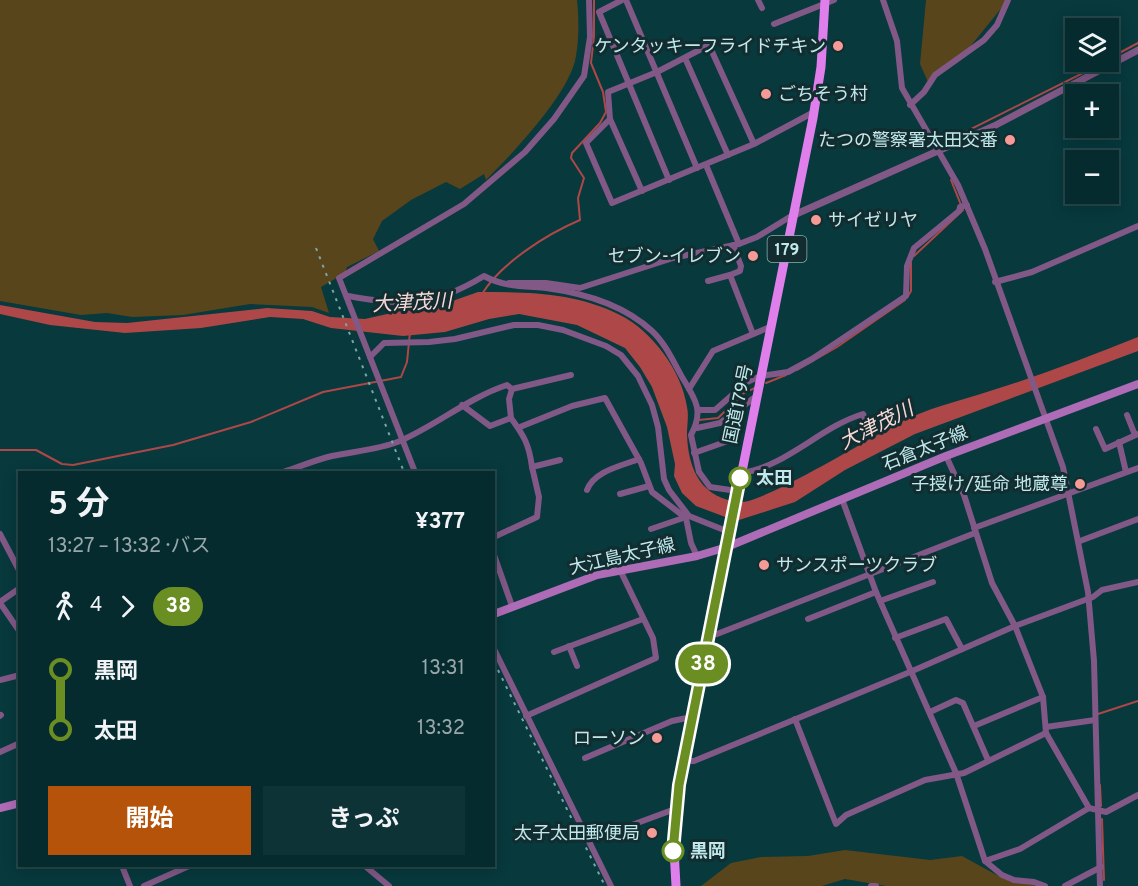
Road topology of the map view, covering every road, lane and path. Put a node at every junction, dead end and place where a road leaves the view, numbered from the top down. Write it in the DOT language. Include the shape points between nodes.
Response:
graph roads {
  1 [pos="589,0"];
  2 [pos="624,0"];
  3 [pos="758,0"];
  4 [pos="883,0"];
  5 [pos="1008,0"];
  6 [pos="828,1"];
  7 [pos="762,8"];
  8 [pos="590,11"];
  9 [pos="599,12"];
  10 [pos="774,24"];
  11 [pos="1138,50"];
  12 [pos="686,58"];
  13 [pos="657,72"];
  14 [pos="629,84"];
  15 [pos="910,105"];
  16 [pos="814,112"];
  17 [pos="610,120"];
  18 [pos="754,144"];
  19 [pos="936,150"];
  20 [pos="728,155"];
  21 [pos="706,165"];
  22 [pos="697,168"];
  23 [pos="669,180"];
  24 [pos="642,191"];
  25 [pos="963,206"];
  26 [pos="794,215"];
  27 [pos="1138,226"];
  28 [pos="736,244"];
  29 [pos="730,274"];
  30 [pos="708,281"];
  31 [pos="995,282"];
  32 [pos="507,284"];
  33 [pos="348,296"];
  34 [pos="770,327"];
  35 [pos="753,334"];
  36 [pos="370,357"];
  37 [pos="571,375"];
  38 [pos="761,376"];
  39 [pos="1138,384"];
  40 [pos="512,389"];
  41 [pos="689,389"];
  42 [pos="758,395"];
  43 [pos="462,405"];
  44 [pos="699,410"];
  45 [pos="1127,415"];
  46 [pos="511,418"];
  47 [pos="1047,418"];
  48 [pos="520,427"];
  49 [pos="697,428"];
  50 [pos="1096,429"];
  51 [pos="870,431"];
  52 [pos="1137,434"];
  53 [pos="402,440"];
  54 [pos="728,441"];
  55 [pos="1119,442"];
  56 [pos="694,453"];
  57 [pos="946,456"];
  58 [pos="639,459"];
  59 [pos="560,460"];
  60 [pos="532,467"];
  61 [pos="1138,468"];
  62 [pos="286,471"];
  63 [pos="415,471"];
  64 [pos="1126,472"];
  65 [pos="741,473"];
  66 [pos="649,486"];
  67 [pos="587,490"];
  68 [pos="620,494"];
  69 [pos="737,494"];
  70 [pos="1069,494"];
  71 [pos="842,499"];
  72 [pos="688,517"];
  73 [pos="1138,519"];
  74 [pos="651,529"];
  75 [pos="729,530"];
  76 [pos="975,531"];
  77 [pos="0,534"];
  78 [pos="495,537"];
  79 [pos="1080,541"];
  80 [pos="727,547"];
  81 [pos="697,556"];
  82 [pos="495,558"];
  83 [pos="18,568"];
  84 [pos="620,570"];
  85 [pos="869,574"];
  86 [pos="933,582"];
  87 [pos="1138,582"];
  88 [pos="18,589"];
  89 [pos="876,592"];
  90 [pos="1089,599"];
  91 [pos="880,601"];
  92 [pos="0,602"];
  93 [pos="512,606"];
  94 [pos="495,614"];
  95 [pos="808,619"];
  96 [pos="643,620"];
  97 [pos="1015,626"];
  98 [pos="18,629"];
  99 [pos="709,634"];
  100 [pos="895,638"];
  101 [pos="569,646"];
  102 [pos="962,649"];
  103 [pos="495,651"];
  104 [pos="554,652"];
  105 [pos="577,666"];
  106 [pos="910,672"];
  107 [pos="18,676"];
  108 [pos="0,680"];
  109 [pos="1043,697"];
  110 [pos="930,712"];
  111 [pos="526,716"];
  112 [pos="692,717"];
  113 [pos="795,719"];
  114 [pos="1095,720"];
  115 [pos="974,726"];
  116 [pos="1046,730"];
  117 [pos="18,744"];
  118 [pos="0,752"];
  119 [pos="585,758"];
  120 [pos="988,760"];
  121 [pos="683,761"];
  122 [pos="956,773"];
  123 [pos="1138,795"];
  124 [pos="18,804"];
  125 [pos="0,808"];
  126 [pos="1089,808"];
  127 [pos="675,809"];
  128 [pos="1098,810"];
  129 [pos="586,838"];
  130 [pos="985,861"];
  131 [pos="122,867"];
  132 [pos="187,867"];
  133 [pos="366,867"];
  134 [pos="1101,867"];
  135 [pos="130,886"];
  136 [pos="144,886"];
  137 [pos="388,886"];
  138 [pos="611,886"];
  139 [pos="676,886"];
  140 [pos="1045,886"];
  141 [pos="1065,886"];
  142 [pos="1100,886"];
  1 -- 8 [label="street"];
  2 -- 9 [label="street"];
  2 -- 13 [label="street"];
  3 -- 7 [label="street"];
  4 -- 15 [label="street" via="897,41 902,88"];
  5 -- 15 [label="street" via="997,25 984,40 935,75"];
  6 -- 10 [label="street"];
  6 -- 16 [label="highway, 国道179号 / 179"];
  8 -- 9 [label="street"];
  8 -- 33 [label="street" via="584,76 554,119 506,170 464,204 339,278"];
  9 -- 14 [label="street"];
  11 -- 19 [label="street" via="1030,108"];
  12 -- 13 [label="street"];
  12 -- 18 [label="street" via="709,45"];
  12 -- 20 [label="street"];
  13 -- 14 [label="street"];
  13 -- 22 [label="street"];
  14 -- 17 [label="street" via="608,92"];
  14 -- 23 [label="street"];
  15 -- 19 [label="street"];
  16 -- 18 [label="street"];
  16 -- 26 [label="highway, 国道179号 / 179"];
  17 -- 24 [label="street"];
  17 -- 24 [label="street" via="586,143 612,203"];
  18 -- 20 [label="street"];
  19 -- 25 [label="street" via="953,174"];
  19 -- 26 [label="street"];
  20 -- 21 [label="street"];
  21 -- 22 [label="street"];
  21 -- 28 [label="street"];
  22 -- 23 [label="street"];
  23 -- 24 [label="street"];
  25 -- 31 [label="street" via="985,249"];
  25 -- 38 [label="street" via="914,248 909,256 906,296 812,359 788,372"];
  26 -- 28 [label="street" via="757,237"];
  26 -- 34 [label="highway, 国道179号 / 179"];
  27 -- 31 [label="street" via="1032,272"];
  28 -- 29 [label="street" via="741,266 740,271"];
  28 -- 32 [label="street" via="674,258 580,288 530,282"];
  29 -- 30 [label="street"];
  29 -- 35 [label="street"];
  31 -- 47 [label="street"];
  32 -- 33 [label="street" via="484,276 432,301 398,303"];
  32 -- 41 [label="street" via="576,293 634,317 663,344"];
  33 -- 36 [label="street"];
  34 -- 35 [label="street"];
  34 -- 38 [label="highway, 国道179号 / 179"];
  35 -- 41 [label="street" via="713,351"];
  36 -- 53 [label="street"];
  36 -- 72 [label="street" via="384,343 455,339 514,325 563,330 606,346 621,354 638,376 658,427 664,479"];
  37 -- 40 [label="street"];
  38 -- 42 [label="highway, 国道179号 / 179"];
  38 -- 44 [label="street" via="747,382 715,410"];
  39 -- 47 [label="main road, 石倉太子線"];
  40 -- 43 [label="street" via="507,385"];
  40 -- 46 [label="street"];
  41 -- 44 [label="street"];
  42 -- 49 [label="street" via="720,423"];
  42 -- 65 [label="highway, 国道179号 / 179"];
  43 -- 46 [label="street" via="490,426"];
  43 -- 53 [label="street" via="427,429"];
  44 -- 49 [label="street"];
  45 -- 52 [label="street"];
  46 -- 48 [label="street"];
  47 -- 57 [label="main road, 石倉太子線"];
  47 -- 70 [label="street"];
  48 -- 58 [label="street" via="572,406 605,398"];
  48 -- 60 [label="street"];
  49 -- 56 [label="street" via="691,435"];
  50 -- 55 [label="street" via="1105,448"];
  51 -- 65 [label="street" via="863,414 843,420 775,461"];
  52 -- 55 [label="street"];
  53 -- 62 [label="street"];
  53 -- 63 [label="street"];
  54 -- 56 [label="street"];
  55 -- 64 [label="street"];
  56 -- 69 [label="street" via="699,472 710,487"];
  57 -- 71 [label="main road, 石倉太子線"];
  57 -- 76 [label="street"];
  58 -- 66 [label="street"];
  58 -- 67 [label="street" via="600,474"];
  59 -- 60 [label="street"];
  60 -- 78 [label="street" via="539,497 537,517"];
  61 -- 64 [label="street"];
  64 -- 70 [label="street"];
  65 -- 69 [label="highway, 国道179号 / 179"];
  66 -- 68 [label="street"];
  66 -- 72 [label="street" via="657,499"];
  69 -- 75 [label="highway, 国道179号 / 179"];
  70 -- 76 [label="street"];
  70 -- 79 [label="street"];
  71 -- 80 [label="main road, 石倉太子線"];
  71 -- 85 [label="street"];
  72 -- 74 [label="street"];
  72 -- 75 [label="street"];
  72 -- 81 [label="street"];
  73 -- 79 [label="street"];
  75 -- 80 [label="highway, 国道179号 / 179"];
  76 -- 85 [label="street"];
  76 -- 97 [label="street" via="992,584"];
  77 -- 83 [label="street"];
  79 -- 90 [label="street"];
  80 -- 81 [label="main road, 大江島太子線"];
  80 -- 99 [label="highway, 国道179号 / 179"];
  81 -- 84 [label="main road, 大江島太子線"];
  82 -- 93 [label="street"];
  84 -- 93 [label="main road, 大江島太子線"];
  84 -- 96 [label="street"];
  85 -- 89 [label="street"];
  85 -- 99 [label="street"];
  86 -- 91 [label="street"];
  87 -- 90 [label="street" via="1102,590"];
  88 -- 92 [label="street"];
  89 -- 91 [label="street"];
  89 -- 95 [label="street"];
  90 -- 97 [label="street"];
  90 -- 114 [label="street"];
  91 -- 100 [label="street"];
  92 -- 98 [label="street"];
  93 -- 94 [label="main road, 大江島太子線"];
  96 -- 101 [label="street"];
  96 -- 111 [label="street" via="653,638 656,658"];
  97 -- 102 [label="street"];
  97 -- 109 [label="street"];
  99 -- 112 [label="highway, 国道179号 / 179"];
  100 -- 102 [label="street" via="946,619"];
  100 -- 106 [label="street"];
  101 -- 104 [label="street"];
  101 -- 105 [label="street"];
  102 -- 106 [label="street"];
  103 -- 111 [label="street"];
  106 -- 110 [label="street"];
  106 -- 113 [label="street"];
  107 -- 108 [label="street"];
  109 -- 115 [label="street"];
  109 -- 116 [label="street"];
  110 -- 115 [label="street" via="956,700 963,703"];
  110 -- 122 [label="street"];
  111 -- 129 [label="street"];
  112 -- 119 [label="street"];
  112 -- 121 [label="highway, 国道179号 / 179"];
  113 -- 121 [label="street" via="694,761"];
  113 -- 122 [label="street" via="836,824 846,815 925,780"];
  114 -- 116 [label="street"];
  114 -- 128 [label="street"];
  115 -- 120 [label="street"];
  116 -- 120 [label="street"];
  116 -- 126 [label="street"];
  117 -- 118 [label="street"];
  120 -- 122 [label="street"];
  121 -- 127 [label="highway, 国道179号 / 179"];
  122 -- 130 [label="street"];
  123 -- 128 [label="street" via="1106,812"];
  124 -- 125 [label="main road"];
  126 -- 128 [label="street"];
  126 -- 130 [label="street" via="1020,849"];
  127 -- 129 [label="street"];
  127 -- 139 [label="highway, 国道179号 / 179"];
  128 -- 134 [label="street"];
  129 -- 138 [label="street"];
  130 -- 140 [label="street" via="1014,880"];
  131 -- 135 [label="street"];
  132 -- 136 [label="street"];
  133 -- 137 [label="street"];
  134 -- 141 [label="street"];
  134 -- 142 [label="street"];
}
